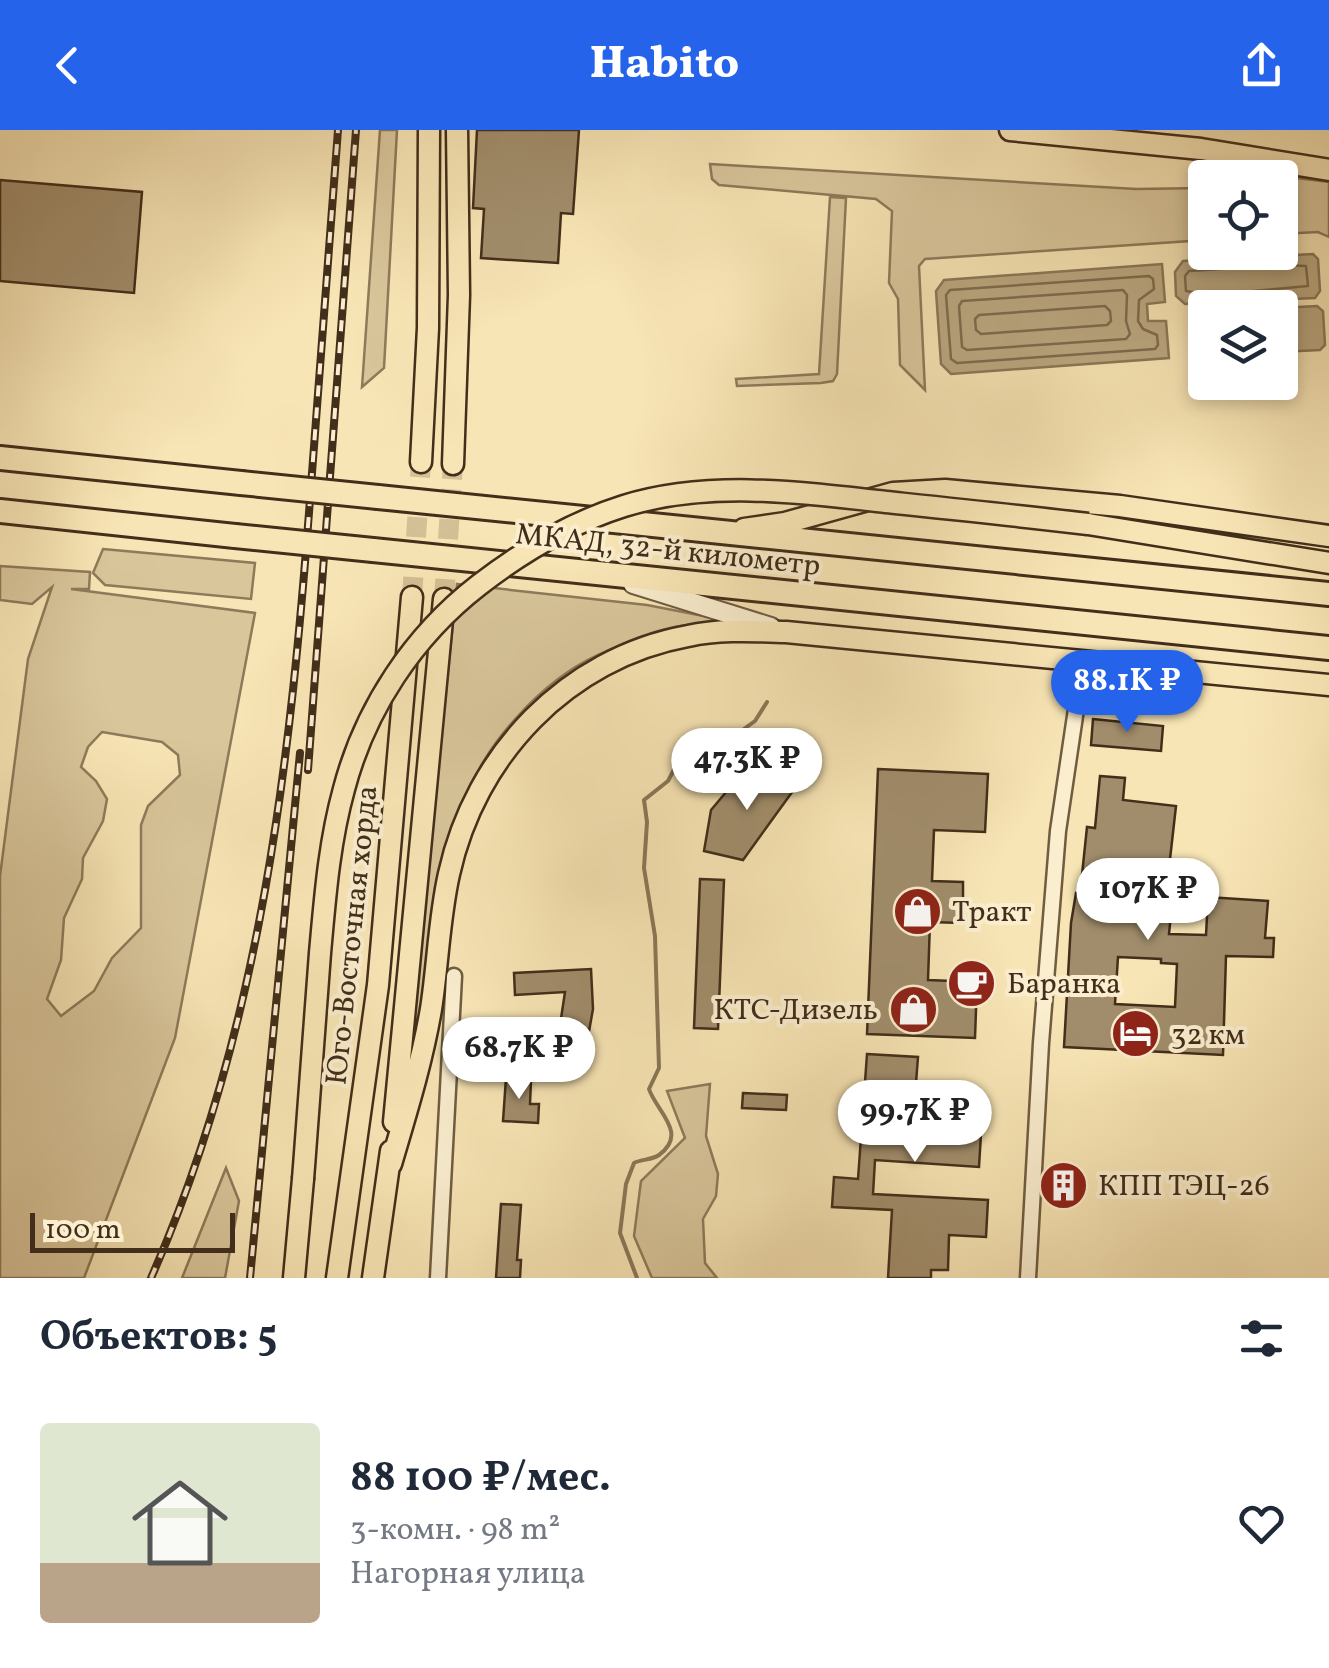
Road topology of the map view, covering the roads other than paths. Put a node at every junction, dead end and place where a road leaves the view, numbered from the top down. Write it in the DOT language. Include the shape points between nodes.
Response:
graph roads {
  1 [pos="428,130"];
  2 [pos="456,130"];
  3 [pos="1010,130"];
  4 [pos="1329,170"];
  5 [pos="0,458"];
  6 [pos="422,462"];
  7 [pos="454,464"];
  8 [pos="0,511"];
  9 [pos="709,532"];
  10 [pos="1329,536"];
  11 [pos="1329,563"];
  12 [pos="595,572"];
  13 [pos="1329,594"];
  14 [pos="412,597"];
  15 [pos="444,598"];
  16 [pos="786,632"];
  17 [pos="1329,648"];
  18 [pos="1062,660"];
  19 [pos="1124,666"];
  20 [pos="1329,685"];
  21 [pos="1078,708"];
  22 [pos="454,976"];
  23 [pos="390,1164"];
  24 [pos="294,1278"];
  25 [pos="337,1278"];
  26 [pos="373,1278"];
  27 [pos="438,1278"];
  28 [pos="1028,1278"];
  1 -- 6 [label="main road"];
  2 -- 7 [label="main road"];
  3 -- 4 [label="main road"];
  5 -- 9 [label="highway, МКАД, 32-й километр, bridge"];
  8 -- 12 [label="highway, МКАД, 32-й километр, bridge"];
  9 -- 10 [label="main road" via="785,523 893,493 945,490"];
  9 -- 13 [label="highway, МКАД, 32-й километр"];
  11 -- 24 [label="main road, bridge" via="1088,524 740,491 626,506 517,557 424,637 389,685 344,790 326,896"];
  12 -- 16 [label="street"];
  12 -- 17 [label="highway, МКАД, 32-й километр"];
  14 -- 25 [label="main road, Юго-Восточная хорда" via="378,985"];
  15 -- 23 [label="main road, Юго-Восточная хорда"];
  16 -- 18 [label="main road"];
  16 -- 23 [label="main road" via="689,635 626,654 558,694 516,734 476,798 452,860 420,1062"];
  18 -- 19 [label="main road"];
  18 -- 21 [label="street" via="1077,673"];
  19 -- 20 [label="main road"];
  19 -- 21 [label="street" via="1101,675"];
  21 -- 28 [label="street" via="1058,831"];
  22 -- 27 [label="street"];
  23 -- 26 [label="main road, Юго-Восточная хорда"];
}
